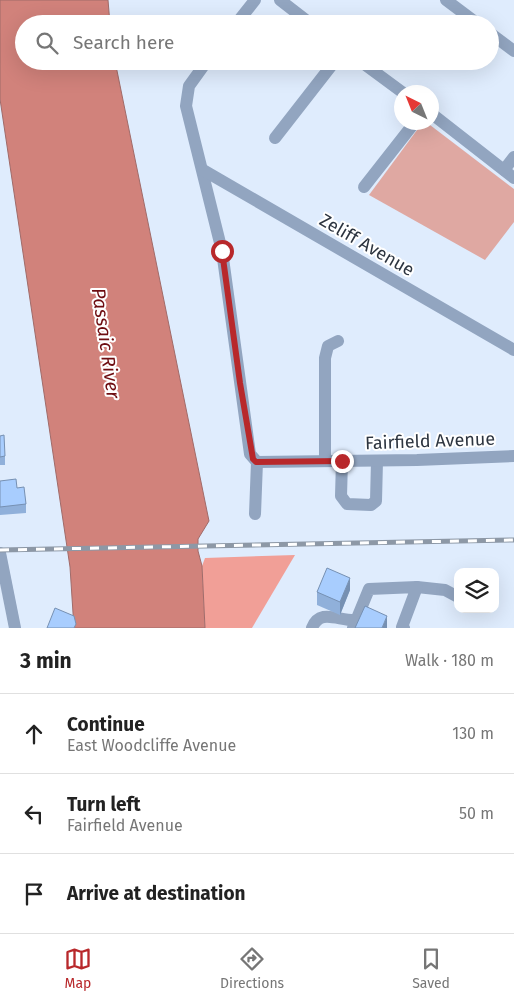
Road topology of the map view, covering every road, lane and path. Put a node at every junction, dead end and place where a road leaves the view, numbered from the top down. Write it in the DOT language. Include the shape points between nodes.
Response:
graph roads {
  1 [pos="255,0"];
  2 [pos="280,0"];
  3 [pos="446,0"];
  4 [pos="243,15"];
  5 [pos="299,15"];
  6 [pos="466,15"];
  7 [pos="499,40"];
  8 [pos="514,51"];
  9 [pos="200,70"];
  10 [pos="328,70"];
  11 [pos="372,70"];
  12 [pos="394,86"];
  13 [pos="439,119"];
  14 [pos="409,130"];
  15 [pos="275,138"];
  16 [pos="514,156"];
  17 [pos="203,170"];
  18 [pos="509,174"];
  19 [pos="364,187"];
  20 [pos="338,341"];
  21 [pos="514,350"];
  22 [pos="514,456"];
  23 [pos="342,461"];
  24 [pos="377,461"];
  25 [pos="256,462"];
  26 [pos="325,462"];
  27 [pos="255,514"];
  28 [pos="0,553"];
  29 [pos="417,587"];
  30 [pos="454,595"];
  31 [pos="355,624"];
  32 [pos="15,628"];
  33 [pos="312,628"];
  34 [pos="403,628"];
  1 -- 4 [label="street"];
  2 -- 5 [label="street"];
  3 -- 6 [label="street"];
  7 -- 8 [label="street"];
  9 -- 17 [label="street" via="188,86 186,98"];
  10 -- 15 [label="street"];
  11 -- 12 [label="street"];
  13 -- 18 [label="street"];
  14 -- 19 [label="street"];
  16 -- 18 [label="street"];
  17 -- 21 [label="street, Zeliff Avenue"];
  17 -- 25 [label="street" via="224,261 250,454"];
  20 -- 26 [label="street" via="328,346 325,358"];
  22 -- 24 [label="street, Fairfield Avenue"];
  23 -- 24 [label="street, Fairfield Avenue"];
  23 -- 24 [label="street" via="341,496 347,504 371,505 376,501"];
  23 -- 26 [label="street, Fairfield Avenue"];
  25 -- 26 [label="street, Fairfield Avenue"];
  25 -- 27 [label="street"];
  28 -- 32 [label="street"];
  29 -- 30 [label="street" via="445,590"];
  29 -- 31 [label="street" via="369,589"];
  29 -- 34 [label="street"];
  31 -- 33 [label="street" via="323,616"];
}
